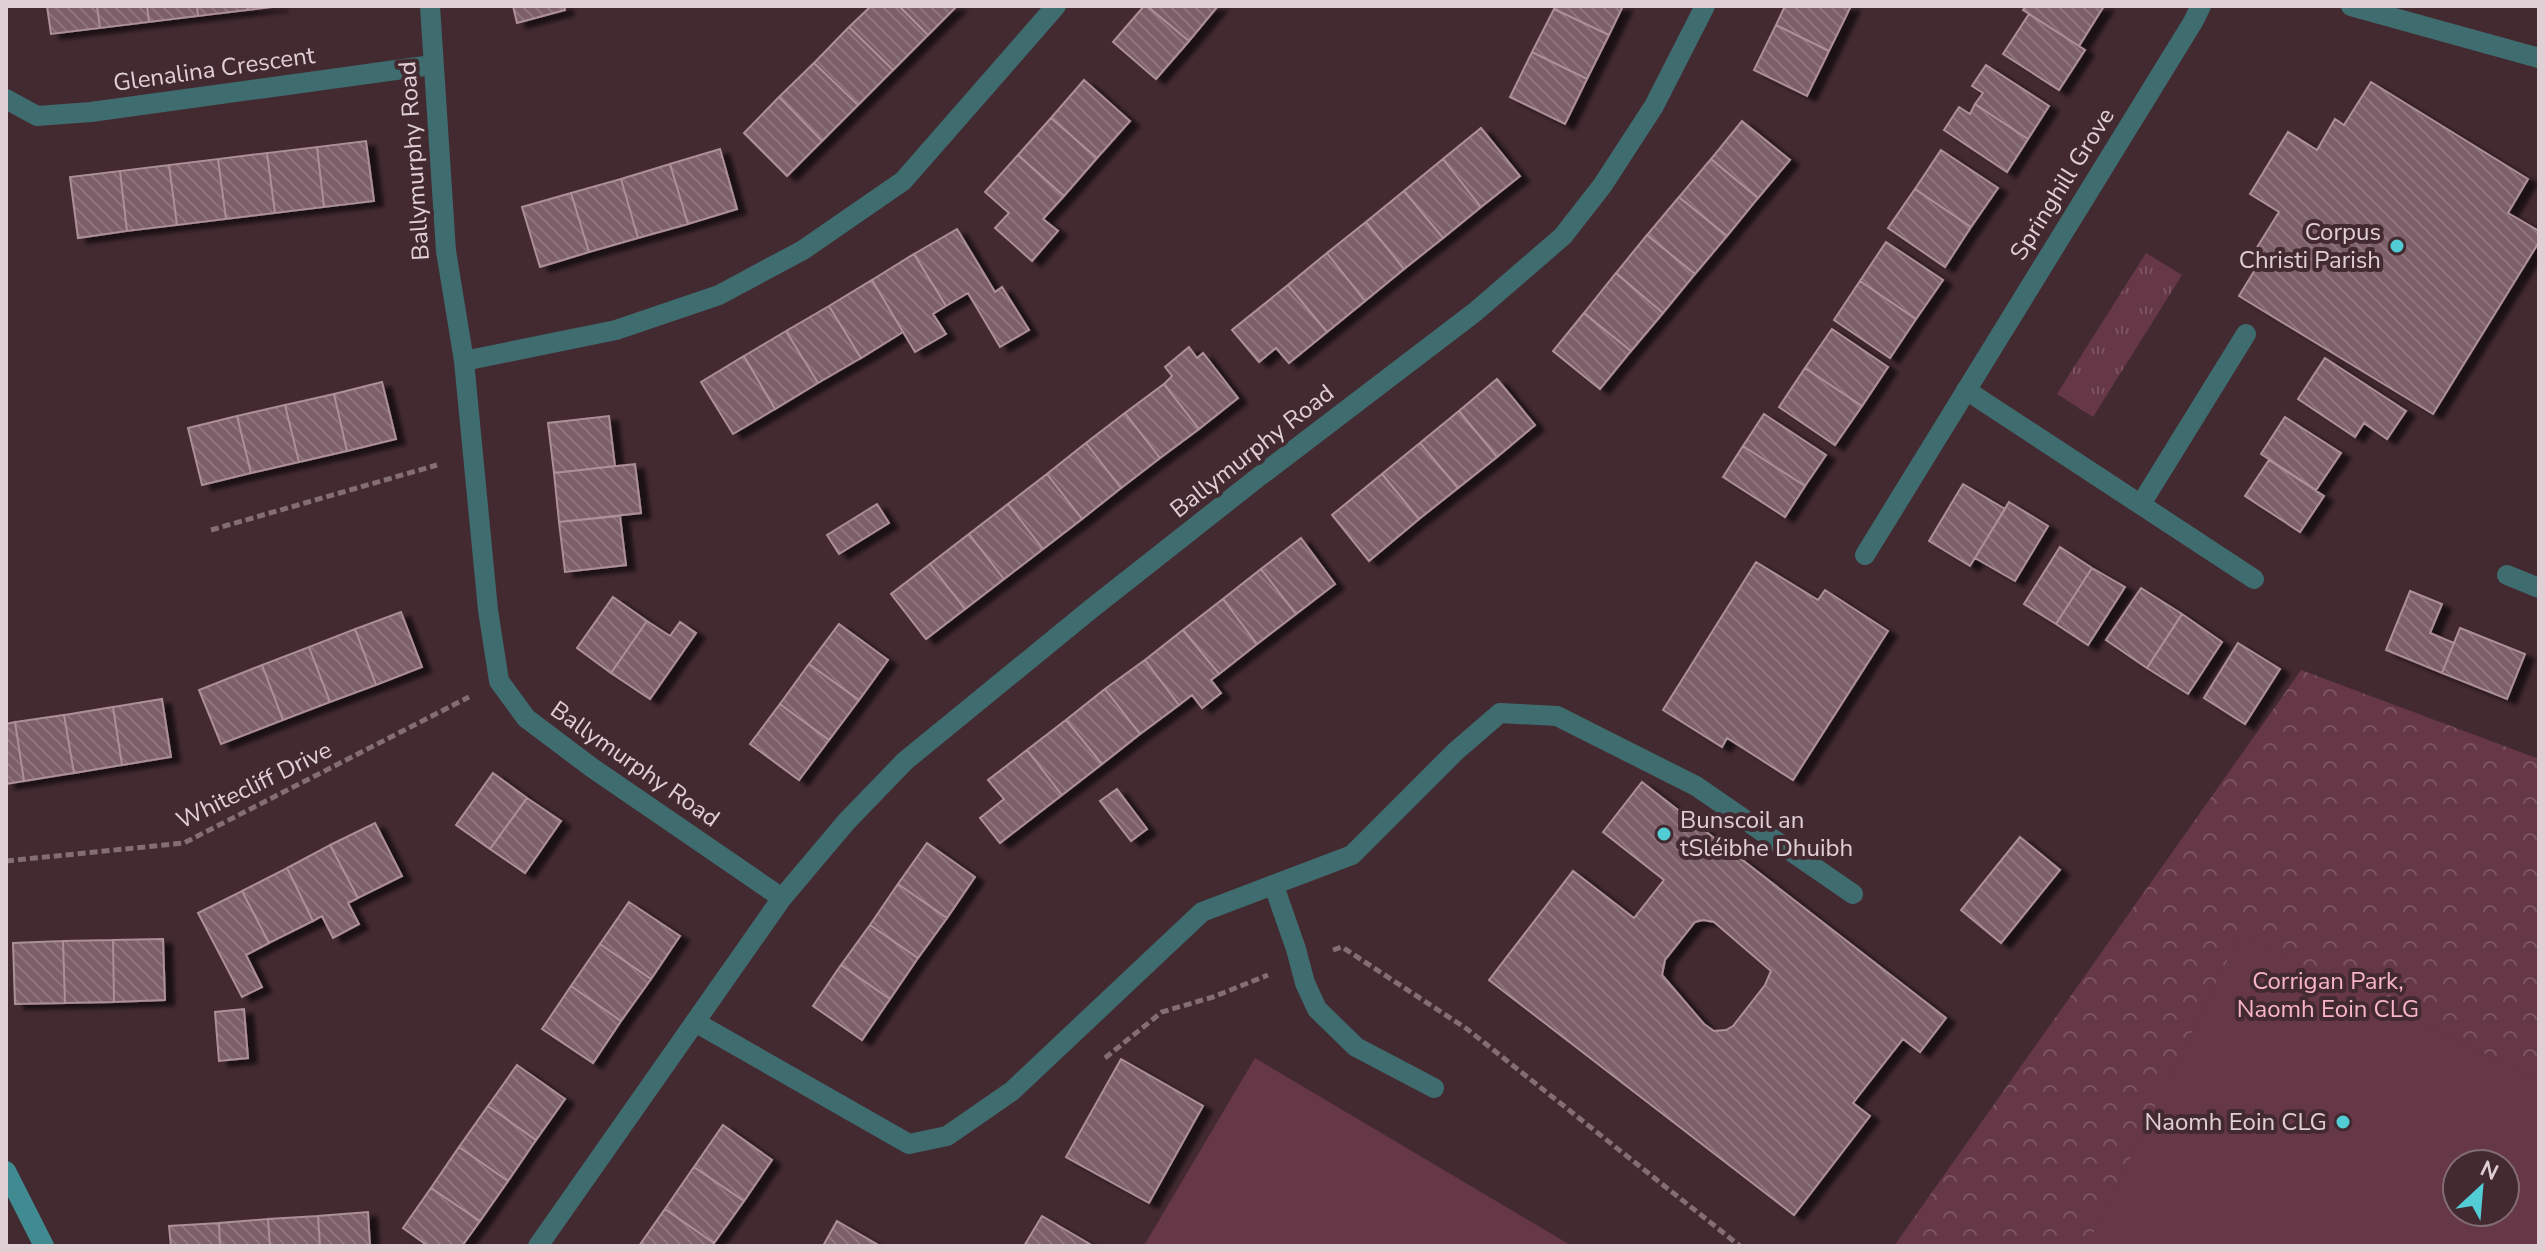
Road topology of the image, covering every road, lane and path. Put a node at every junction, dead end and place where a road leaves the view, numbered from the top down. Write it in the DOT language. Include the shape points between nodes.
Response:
graph roads {
  1 [pos="430,6"];
  2 [pos="1056,6"];
  3 [pos="1705,6"];
  4 [pos="2201,6"];
  5 [pos="2351,6"];
  6 [pos="2539,58"];
  7 [pos="432,65"];
  8 [pos="6,99"];
  9 [pos="2246,334"];
  10 [pos="464,361"];
  11 [pos="1966,390"];
  12 [pos="472,455"];
  13 [pos="2141,504"];
  14 [pos="211,530"];
  15 [pos="1865,555"];
  16 [pos="2507,575"];
  17 [pos="2254,579"];
  18 [pos="2539,588"];
  19 [pos="499,681"];
  20 [pos="6,861"];
  21 [pos="1274,886"];
  22 [pos="1853,894"];
  23 [pos="782,898"];
  24 [pos="1299,962"];
  25 [pos="695,1022"];
  26 [pos="1100,1063"];
  27 [pos="1434,1088"];
  28 [pos="6,1171"];
  29 [pos="44,1246"];
  30 [pos="538,1246"];
  31 [pos="1740,1246"];
  1 -- 7 [label="street, Ballymurphy Road"];
  2 -- 10 [label="street" via="903,181 803,250 719,295 616,330"];
  3 -- 23 [label="street, Ballymurphy Road" via="1654,106 1563,236 1475,312 1209,516 905,761"];
  4 -- 11 [label="street, Springhill Grove"];
  5 -- 6 [label="street"];
  7 -- 8 [label="street, Glenalina Crescent" via="91,112 37,116"];
  7 -- 10 [label="street, Ballymurphy Road" via="446,251"];
  9 -- 13 [label="street"];
  10 -- 12 [label="street, Ballymurphy Road"];
  11 -- 13 [label="street"];
  11 -- 15 [label="street, Springhill Grove"];
  12 -- 14 [label="path"];
  12 -- 19 [label="street, Ballymurphy Road"];
  13 -- 17 [label="street"];
  16 -- 18 [label="street"];
  19 -- 20 [label="path, Whitecliff Drive" via="184,843"];
  19 -- 23 [label="street, Ballymurphy Road" via="526,718"];
  21 -- 22 [label="street" via="1352,855 1500,713 1557,716 1696,786"];
  21 -- 24 [label="street"];
  21 -- 25 [label="street" via="1202,912 1012,1091 947,1136 909,1144"];
  23 -- 25 [label="street, Ballymurphy Road"];
  24 -- 26 [label="path" via="1162,1012"];
  24 -- 27 [label="street" via="1317,1009 1356,1047"];
  24 -- 31 [label="path" via="1342,947 1467,1029"];
  25 -- 30 [label="street, Ballymurphy Road"];
  28 -- 29 [label="street"];
}
